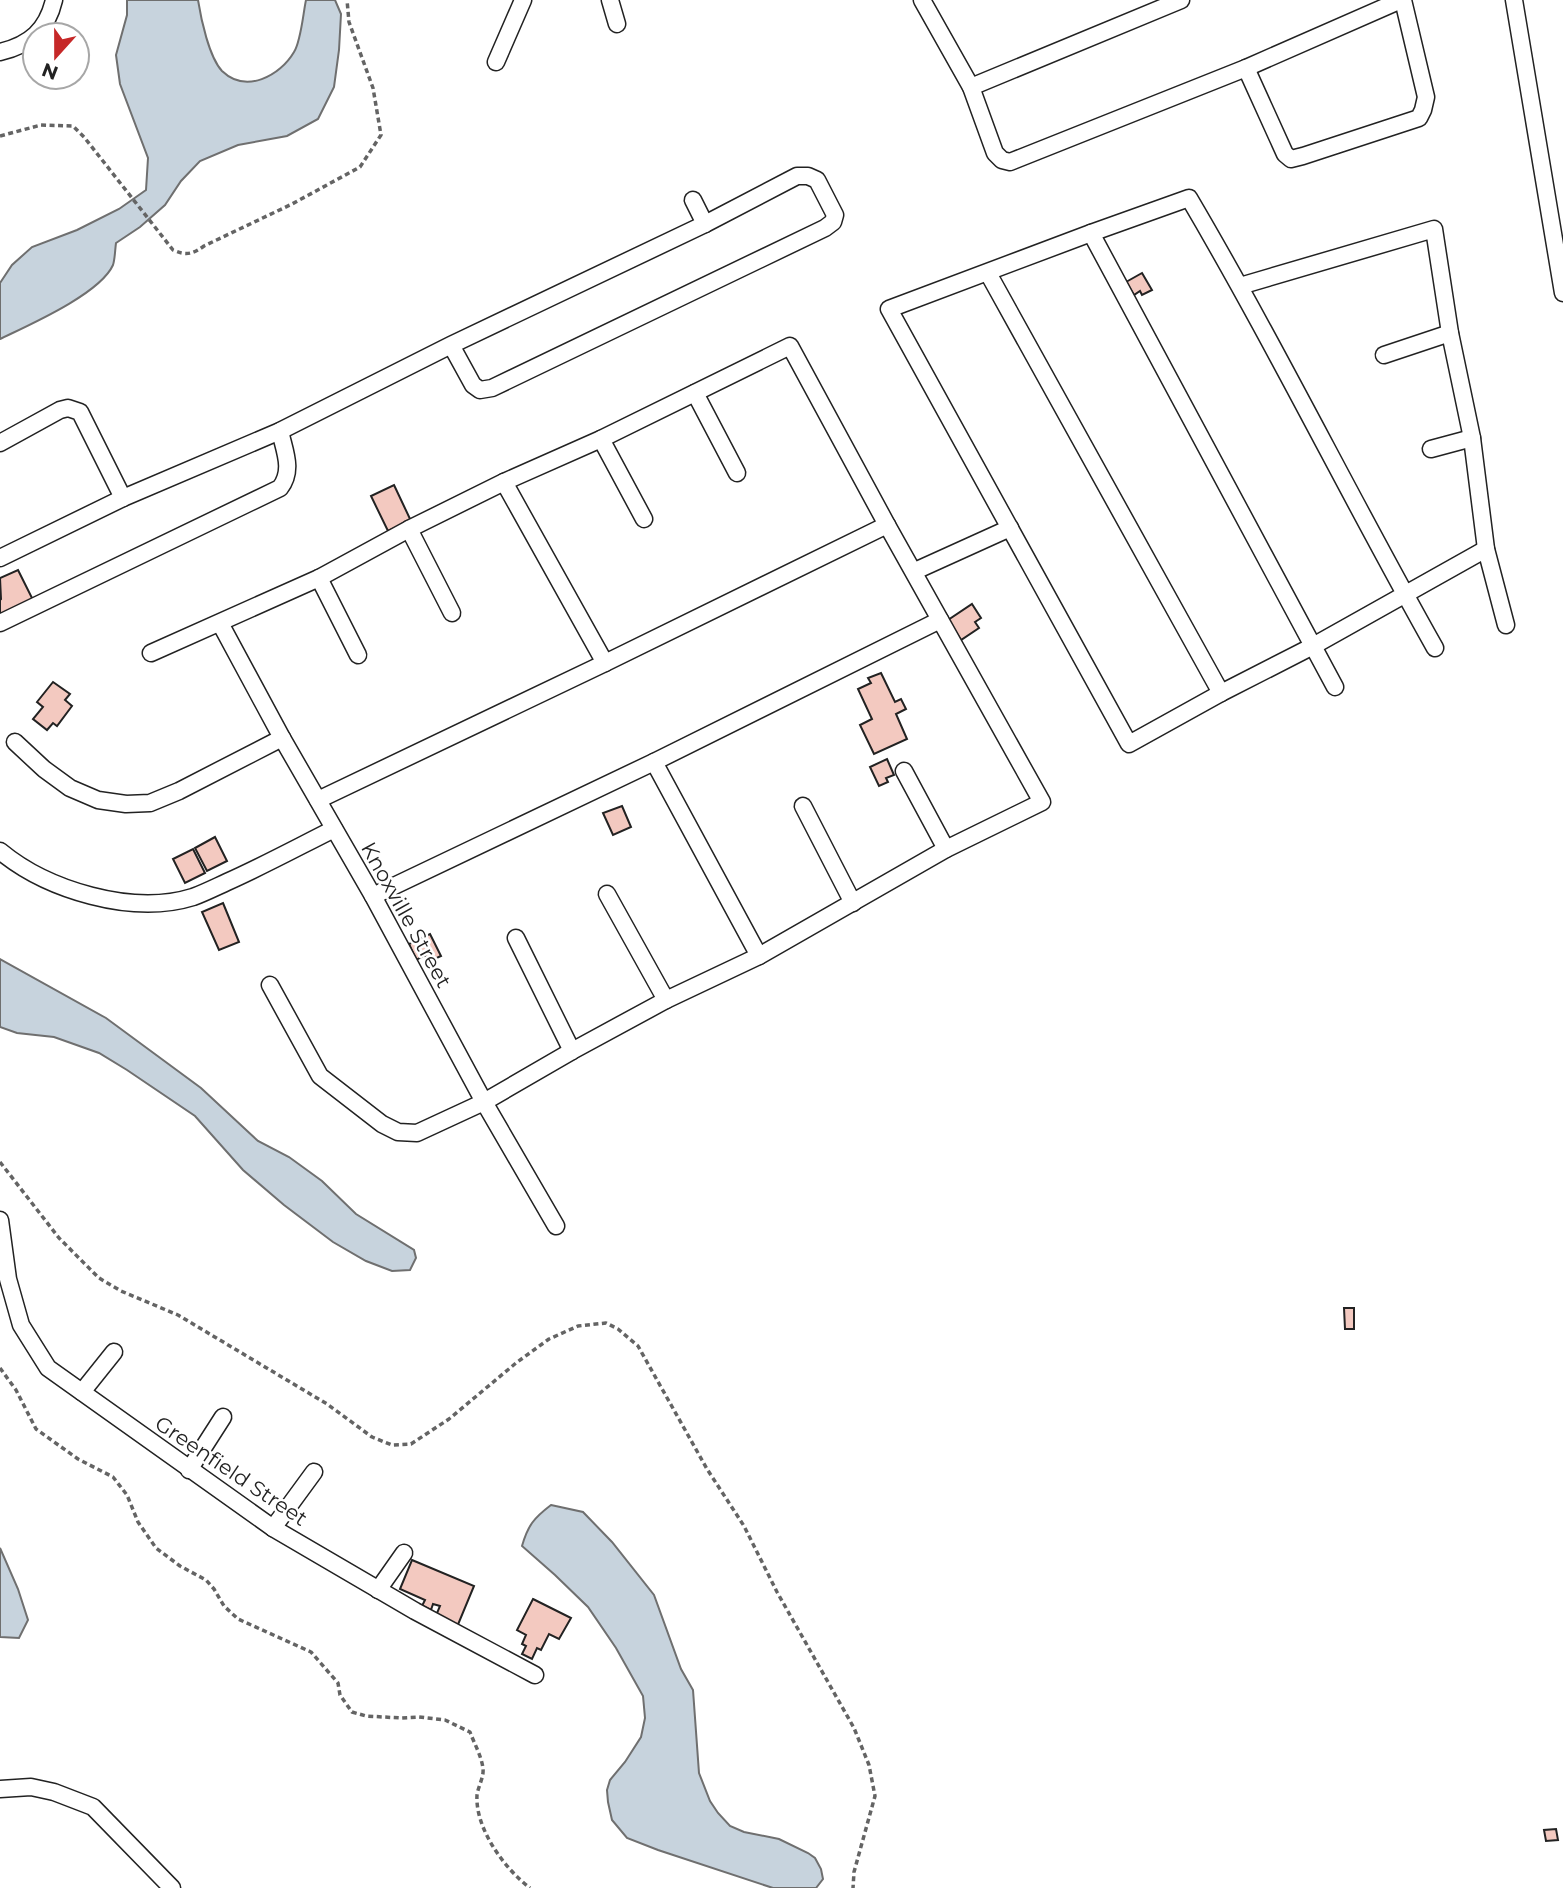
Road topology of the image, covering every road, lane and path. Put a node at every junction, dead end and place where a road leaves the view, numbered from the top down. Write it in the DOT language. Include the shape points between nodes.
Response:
graph roads {
  1 [pos="54,0"];
  2 [pos="346,0"];
  3 [pos="525,0"];
  4 [pos="535,0"];
  5 [pos="610,0"];
  6 [pos="1181,0"];
  7 [pos="1402,0"];
  8 [pos="1514,0"];
  9 [pos="926,1"];
  10 [pos="617,24"];
  11 [pos="0,52"];
  12 [pos="496,62"];
  13 [pos="1246,68"];
  14 [pos="971,87"];
  15 [pos="0,136"];
  16 [pos="693,200"];
  17 [pos="705,224"];
  18 [pos="1091,233"];
  19 [pos="988,273"];
  20 [pos="1240,286"];
  21 [pos="1563,293"];
  22 [pos="1450,333"];
  23 [pos="451,345"];
  24 [pos="1384,355"];
  25 [pos="695,393"];
  26 [pos="280,430"];
  27 [pos="1472,438"];
  28 [pos="601,439"];
  29 [pos="0,443"];
  30 [pos="1431,449"];
  31 [pos="737,473"];
  32 [pos="504,482"];
  33 [pos="123,498"];
  34 [pos="644,519"];
  35 [pos="887,525"];
  36 [pos="1010,528"];
  37 [pos="410,529"];
  38 [pos="1486,549"];
  39 [pos="0,558"];
  40 [pos="915,571"];
  41 [pos="319,578"];
  42 [pos="1405,593"];
  43 [pos="452,613"];
  44 [pos="940,620"];
  45 [pos="0,623"];
  46 [pos="220,623"];
  47 [pos="1506,625"];
  48 [pos="1312,646"];
  49 [pos="1436,648"];
  50 [pos="151,653"];
  51 [pos="358,655"];
  52 [pos="605,663"];
  53 [pos="1335,687"];
  54 [pos="1221,693"];
  55 [pos="282,738"];
  56 [pos="15,741"];
  57 [pos="654,761"];
  58 [pos="904,771"];
  59 [pos="318,800"];
  60 [pos="803,806"];
  61 [pos="334,829"];
  62 [pos="946,849"];
  63 [pos="0,851"];
  64 [pos="607,894"];
  65 [pos="373,896"];
  66 [pos="853,903"];
  67 [pos="516,938"];
  68 [pos="759,956"];
  69 [pos="270,985"];
  70 [pos="666,1000"];
  71 [pos="572,1051"];
  72 [pos="484,1102"];
  73 [pos="0,1162"];
  74 [pos="0,1220"];
  75 [pos="556,1226"];
  76 [pos="114,1352"];
  77 [pos="0,1368"];
  78 [pos="82,1392"];
  79 [pos="223,1417"];
  80 [pos="189,1470"];
  81 [pos="314,1472"];
  82 [pos="273,1528"];
  83 [pos="404,1553"];
  84 [pos="378,1590"];
  85 [pos="535,1675"];
  86 [pos="0,1789"];
  87 [pos="172,1888"];
  88 [pos="530,1888"];
  89 [pos="853,1888"];
  1 -- 11 [label="street" via="40,31"];
  2 -- 15 [label="path" via="349,22 373,88 381,135 360,167 193,254 173,250 73,126 41,125"];
  3 -- 4 [label="street"];
  3 -- 12 [label="street"];
  5 -- 10 [label="street"];
  6 -- 14 [label="street"];
  7 -- 13 [label="street"];
  7 -- 13 [label="street" via="1426,97 1419,118 1291,159 1284,154"];
  8 -- 21 [label="street"];
  9 -- 14 [label="street"];
  13 -- 14 [label="street" via="1010,162 995,153"];
  16 -- 17 [label="street"];
  17 -- 23 [label="street"];
  17 -- 23 [label="street" via="797,176 817,180 835,215 825,228 492,388 480,390 473,385"];
  18 -- 19 [label="street"];
  18 -- 20 [label="street" via="1189,198"];
  18 -- 48 [label="street"];
  19 -- 36 [label="street" via="889,309"];
  19 -- 54 [label="street"];
  20 -- 22 [label="street" via="1434,229"];
  20 -- 42 [label="street"];
  22 -- 24 [label="street"];
  22 -- 27 [label="street"];
  23 -- 26 [label="street"];
  25 -- 28 [label="street"];
  25 -- 31 [label="street"];
  25 -- 35 [label="street" via="790,346"];
  26 -- 33 [label="street"];
  26 -- 45 [label="street" via="289,469 280,488"];
  27 -- 30 [label="street"];
  27 -- 38 [label="street"];
  28 -- 32 [label="street"];
  28 -- 34 [label="street"];
  29 -- 33 [label="street" via="60,410 80,412"];
  32 -- 37 [label="street"];
  32 -- 52 [label="street"];
  33 -- 39 [label="street"];
  35 -- 40 [label="street"];
  35 -- 52 [label="street"];
  36 -- 40 [label="street"];
  36 -- 54 [label="street" via="1129,744"];
  37 -- 41 [label="street"];
  37 -- 43 [label="street"];
  38 -- 42 [label="street"];
  38 -- 47 [label="street"];
  40 -- 44 [label="street"];
  41 -- 46 [label="street"];
  41 -- 51 [label="street"];
  42 -- 48 [label="street"];
  42 -- 49 [label="street"];
  44 -- 57 [label="street"];
  44 -- 62 [label="street" via="1042,802"];
  46 -- 50 [label="street"];
  46 -- 55 [label="street, Knoxville Street"];
  48 -- 53 [label="street"];
  48 -- 54 [label="street"];
  52 -- 59 [label="street"];
  55 -- 56 [label="street" via="179,791 150,803 125,804 98,800 70,788"];
  55 -- 59 [label="street, Knoxville Street"];
  57 -- 65 [label="street"];
  57 -- 68 [label="street"];
  58 -- 62 [label="street"];
  59 -- 61 [label="street, Knoxville Street"];
  60 -- 66 [label="street"];
  61 -- 63 [label="street" via="192,897 152,904 76,891 40,878"];
  61 -- 65 [label="street, Knoxville Street"];
  62 -- 66 [label="street"];
  64 -- 70 [label="street"];
  65 -- 72 [label="street, Knoxville Street"];
  66 -- 68 [label="street"];
  67 -- 71 [label="street"];
  68 -- 70 [label="street"];
  69 -- 72 [label="street" via="320,1076 382,1124 398,1132 417,1133"];
  70 -- 71 [label="street"];
  71 -- 72 [label="street"];
  72 -- 75 [label="street, Knoxville Street"];
  73 -- 89 [label="path" via="59,1238 99,1278 178,1315 327,1404 372,1437 392,1445 411,1444 548,1339 578,1326 606,1323 638,1346 744,1526 854,1728 869,1765 874,1796"];
  74 -- 78 [label="street, Greenfield Street" via="8,1279 21,1325 48,1368"];
  76 -- 78 [label="street"];
  77 -- 88 [label="path" via="36,1429 113,1477 156,1548 206,1580 238,1619 311,1651 338,1683 352,1712 445,1720 470,1732 483,1769 477,1797 482,1827 513,1874"];
  78 -- 80 [label="street, Greenfield Street"];
  79 -- 80 [label="street"];
  80 -- 82 [label="street, Greenfield Street"];
  81 -- 82 [label="street"];
  82 -- 84 [label="street, Greenfield Street"];
  83 -- 84 [label="street"];
  84 -- 85 [label="street, Greenfield Street"];
  86 -- 87 [label="street" via="31,1787 93,1807"];
}
